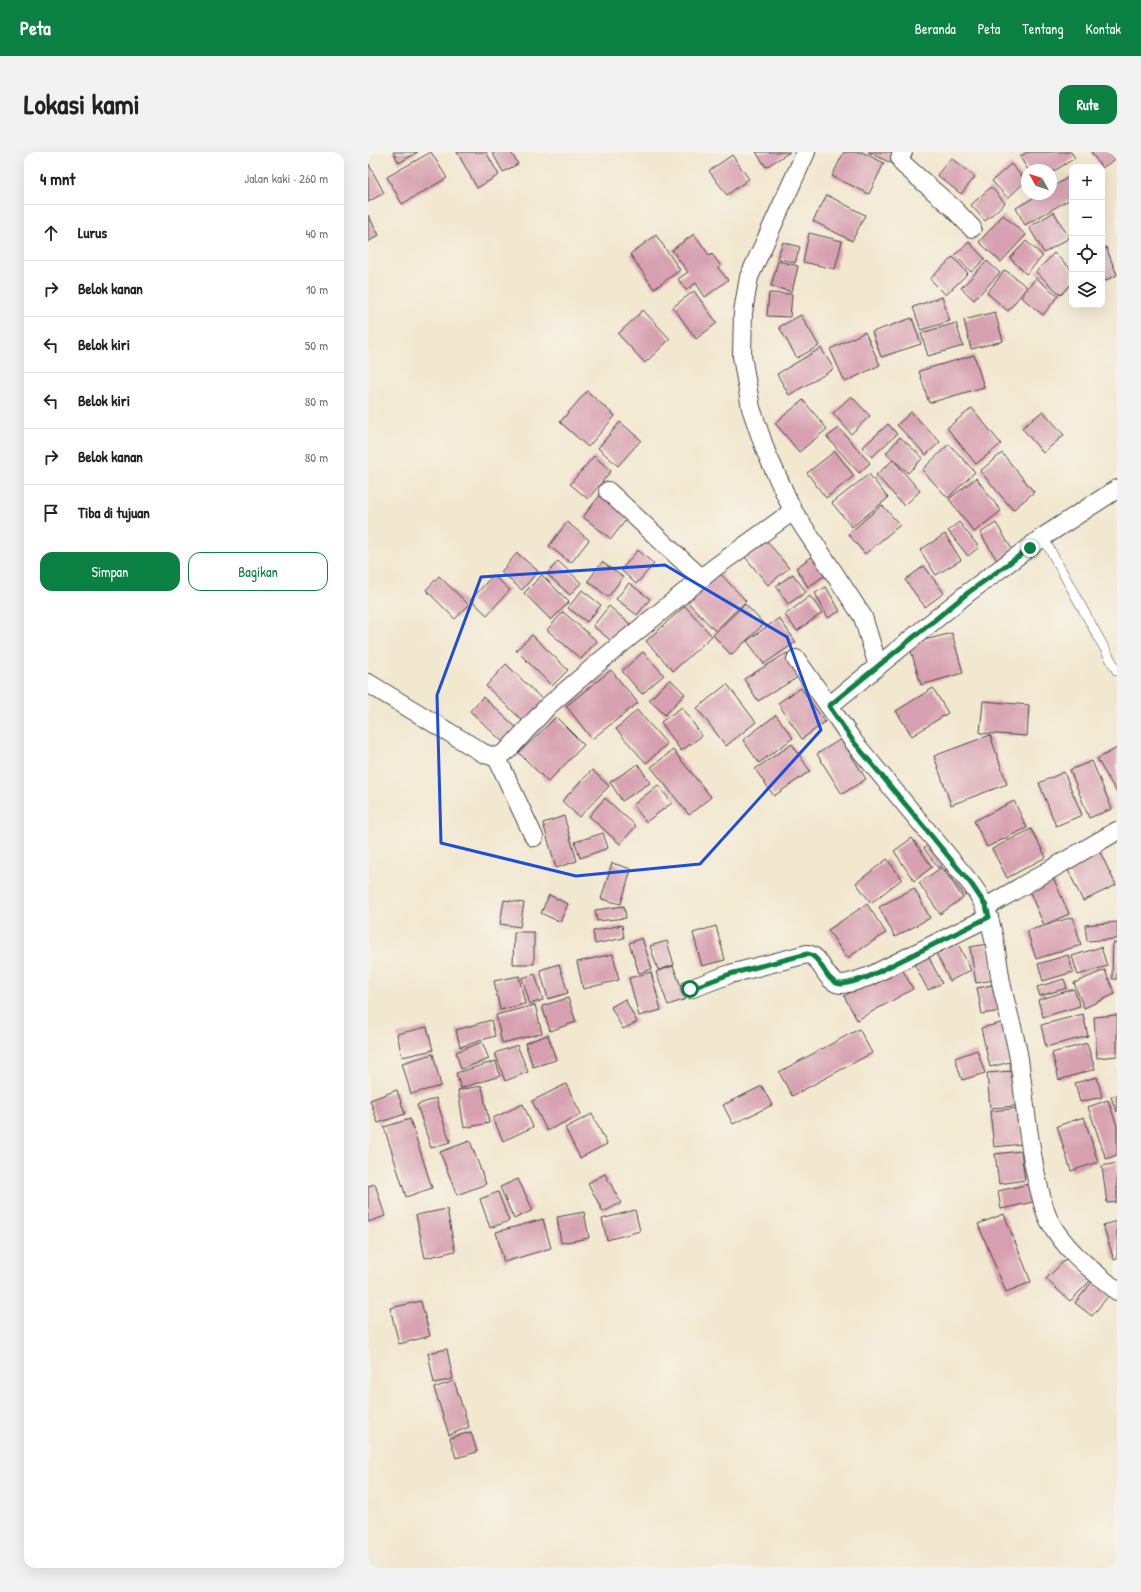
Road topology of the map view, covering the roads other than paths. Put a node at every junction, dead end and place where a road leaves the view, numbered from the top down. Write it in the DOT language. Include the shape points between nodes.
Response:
graph roads {
  1 [pos="806,152"];
  2 [pos="903,152"];
  3 [pos="972,228"];
  4 [pos="1117,489"];
  5 [pos="608,491"];
  6 [pos="794,511"];
  7 [pos="1043,537"];
  8 [pos="701,578"];
  9 [pos="796,659"];
  10 [pos="878,666"];
  11 [pos="1117,671"];
  12 [pos="368,683"];
  13 [pos="829,706"];
  14 [pos="496,758"];
  15 [pos="1117,831"];
  16 [pos="534,837"];
  17 [pos="988,912"];
  18 [pos="690,989"];
  19 [pos="1117,1291"];
  1 -- 6 [label="street" via="749,277 741,337 751,408 766,452"];
  2 -- 3 [label="street" via="900,158 903,164"];
  4 -- 7 [label="street"];
  5 -- 8 [label="street"];
  6 -- 8 [label="street"];
  6 -- 10 [label="street" via="864,617"];
  7 -- 10 [label="street" via="969,592"];
  7 -- 11 [label="lane"];
  8 -- 14 [label="street" via="548,706 508,750"];
  9 -- 13 [label="street"];
  10 -- 13 [label="street"];
  12 -- 14 [label="street" via="483,753"];
  13 -- 17 [label="street" via="853,741 972,885"];
  14 -- 16 [label="street"];
  15 -- 17 [label="street"];
  17 -- 18 [label="street" via="868,977 851,982 836,982 813,956 807,954 730,974"];
  17 -- 19 [label="street" via="1018,1056 1031,1150 1049,1221 1079,1260"];
}
